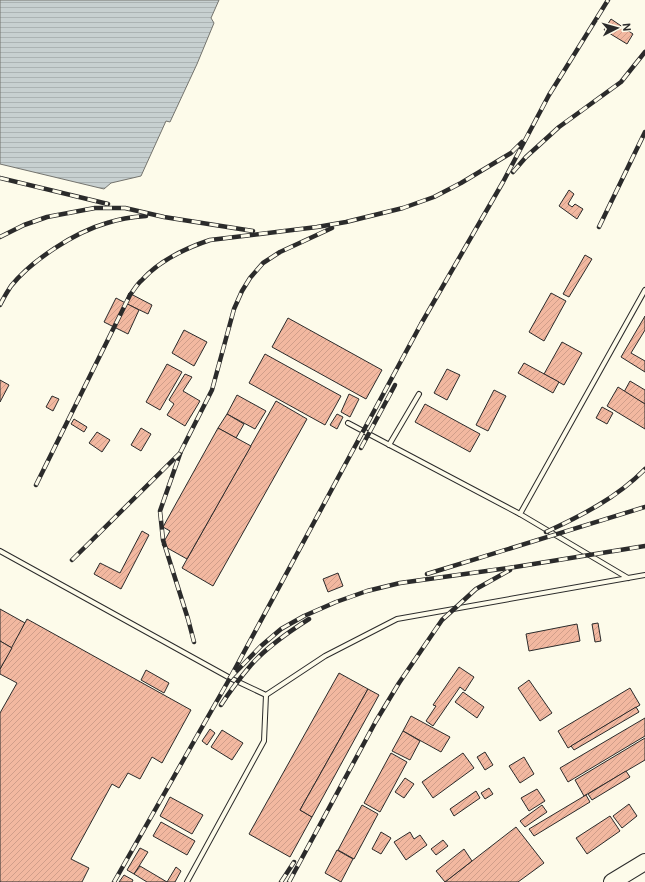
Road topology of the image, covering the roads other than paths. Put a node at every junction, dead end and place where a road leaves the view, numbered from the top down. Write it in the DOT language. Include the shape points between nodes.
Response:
graph roads {
  1 [pos="645,290"];
  2 [pos="419,394"];
  3 [pos="348,423"];
  4 [pos="389,445"];
  5 [pos="520,514"];
  6 [pos="0,551"];
  7 [pos="645,575"];
  8 [pos="628,578"];
  9 [pos="266,695"];
  10 [pos="645,862"];
  11 [pos="187,882"];
  12 [pos="612,882"];
  1 -- 5 [label="lane"];
  2 -- 4 [label="lane"];
  3 -- 4 [label="lane"];
  4 -- 5 [label="lane"];
  5 -- 8 [label="lane"];
  6 -- 9 [label="lane" via="230,678"];
  7 -- 8 [label="lane"];
  8 -- 9 [label="lane" via="397,619 325,656"];
  9 -- 11 [label="lane" via="264,741"];
  10 -- 12 [label="highway"];
}
